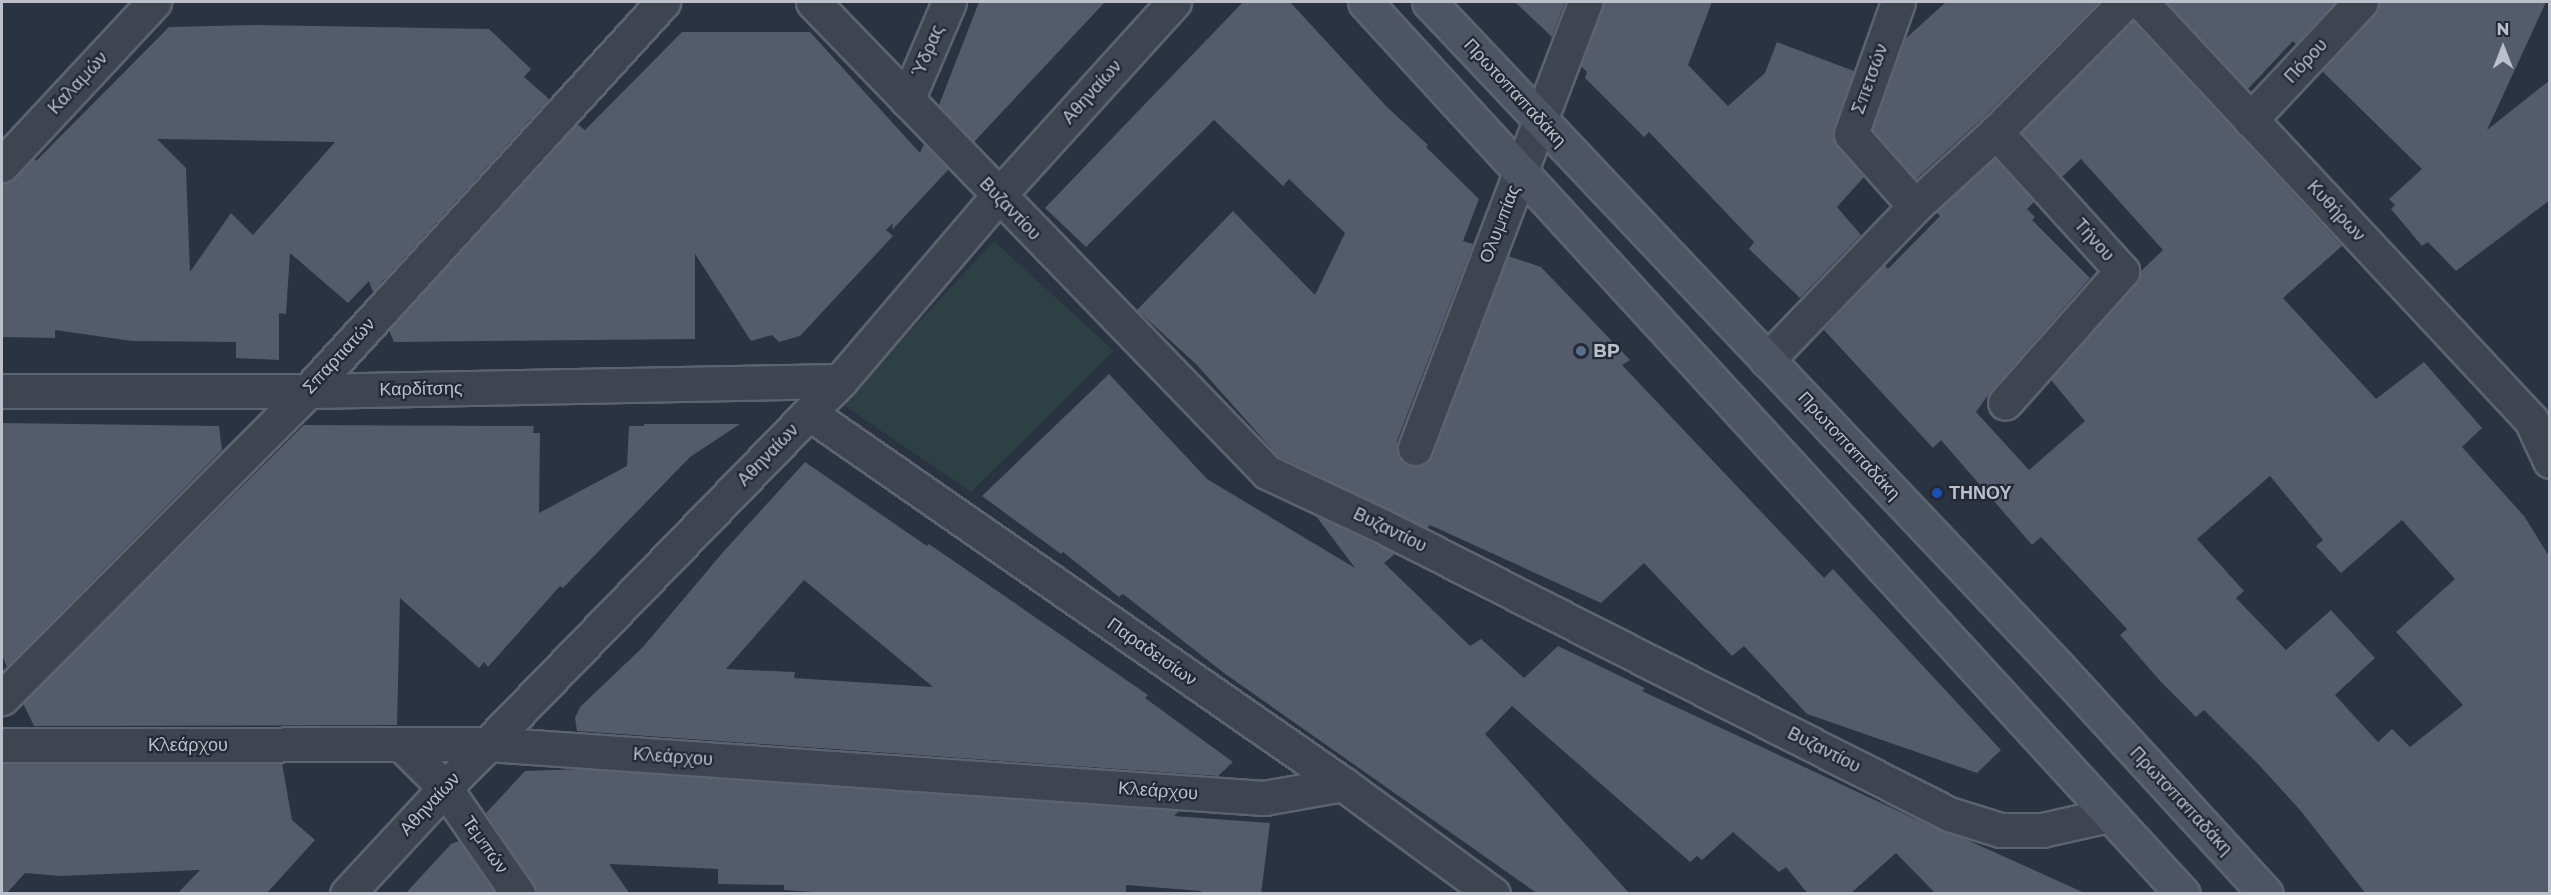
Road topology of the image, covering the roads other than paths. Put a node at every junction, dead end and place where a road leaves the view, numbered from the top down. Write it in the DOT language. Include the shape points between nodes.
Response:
graph roads {
  1 [pos="154,2"];
  2 [pos="647,2"];
  3 [pos="663,2"];
  4 [pos="687,2"];
  5 [pos="813,2"];
  6 [pos="949,2"];
  7 [pos="1174,2"];
  8 [pos="1365,2"];
  9 [pos="1429,2"];
  10 [pos="1585,2"];
  11 [pos="1898,2"];
  12 [pos="2125,2"];
  13 [pos="2141,2"];
  14 [pos="2361,2"];
  15 [pos="907,100"];
  16 [pos="1540,120"];
  17 [pos="2250,120"];
  18 [pos="1996,132"];
  19 [pos="2,165"];
  20 [pos="1521,168"];
  21 [pos="998,196"];
  22 [pos="1915,206"];
  23 [pos="1767,360"];
  24 [pos="840,381"];
  25 [pos="2,391"];
  26 [pos="308,391"];
  27 [pos="2005,403"];
  28 [pos="809,413"];
  29 [pos="2540,423"];
  30 [pos="1415,448"];
  31 [pos="2550,461"];
  32 [pos="2,698"];
  33 [pos="488,744"];
  34 [pos="2,745"];
  35 [pos="402,745"];
  36 [pos="1343,784"];
  37 [pos="445,788"];
  38 [pos="2109,815"];
  39 [pos="347,894"];
  40 [pos="518,894"];
  41 [pos="1492,894"];
  42 [pos="2183,894"];
  43 [pos="2266,894"];
  1 -- 19 [label="street, Καλαμών"];
  2 -- 3 [label="street"];
  3 -- 4 [label="street"];
  3 -- 26 [label="street, Σπαρτιατών"];
  5 -- 15 [label="street, Βυζαντίου"];
  6 -- 15 [label="street, Ύδρας"];
  7 -- 21 [label="street, Αθηναίων"];
  8 -- 20 [label="main road"];
  9 -- 16 [label="main road, Πρωτοπαπαδάκη"];
  10 -- 16 [label="street, Ολυμπίας"];
  11 -- 22 [label="street, Σπετσών" via="1851,134"];
  12 -- 18 [label="street"];
  13 -- 17 [label="street, Κυθήρων"];
  14 -- 17 [label="street, Πόρου"];
  15 -- 21 [label="street, Βυζαντίου"];
  16 -- 20 [label="street, Ολυμπίας"];
  16 -- 23 [label="main road, Πρωτοπαπαδάκη"];
  17 -- 29 [label="street, Κυθήρων"];
  18 -- 22 [label="street"];
  18 -- 27 [label="street, Τήνου" via="2122,272"];
  20 -- 30 [label="street, Ολυμπίας"];
  20 -- 38 [label="main road"];
  21 -- 24 [label="street, Αθηναίων"];
  21 -- 38 [label="street, Βυζαντίου" via="1266,472 1382,526 1948,814 2000,830 2042,830"];
  22 -- 23 [label="street"];
  23 -- 43 [label="main road, Πρωτοπαπαδάκη"];
  24 -- 26 [label="street, Καρδίτσης"];
  24 -- 28 [label="street, Αθηναίων"];
  25 -- 26 [label="street, Καρδίτσης"];
  26 -- 32 [label="street, Σπαρτιατών"];
  28 -- 33 [label="street, Αθηναίων"];
  28 -- 36 [label="street, Παραδεισίων"];
  29 -- 31 [label="street, Κυθήρων"];
  33 -- 35 [label="street, Κλεάρχου"];
  33 -- 36 [label="street, Κλεάρχου" via="1264,798"];
  33 -- 37 [label="street, Αθηναίων"];
  34 -- 35 [label="street, Κλεάρχου"];
  35 -- 37 [label="street, Τεμπών"];
  36 -- 41 [label="street, Παραδεισίων"];
  37 -- 39 [label="street, Αθηναίων"];
  37 -- 40 [label="street, Τεμπών"];
  38 -- 42 [label="main road"];
}
